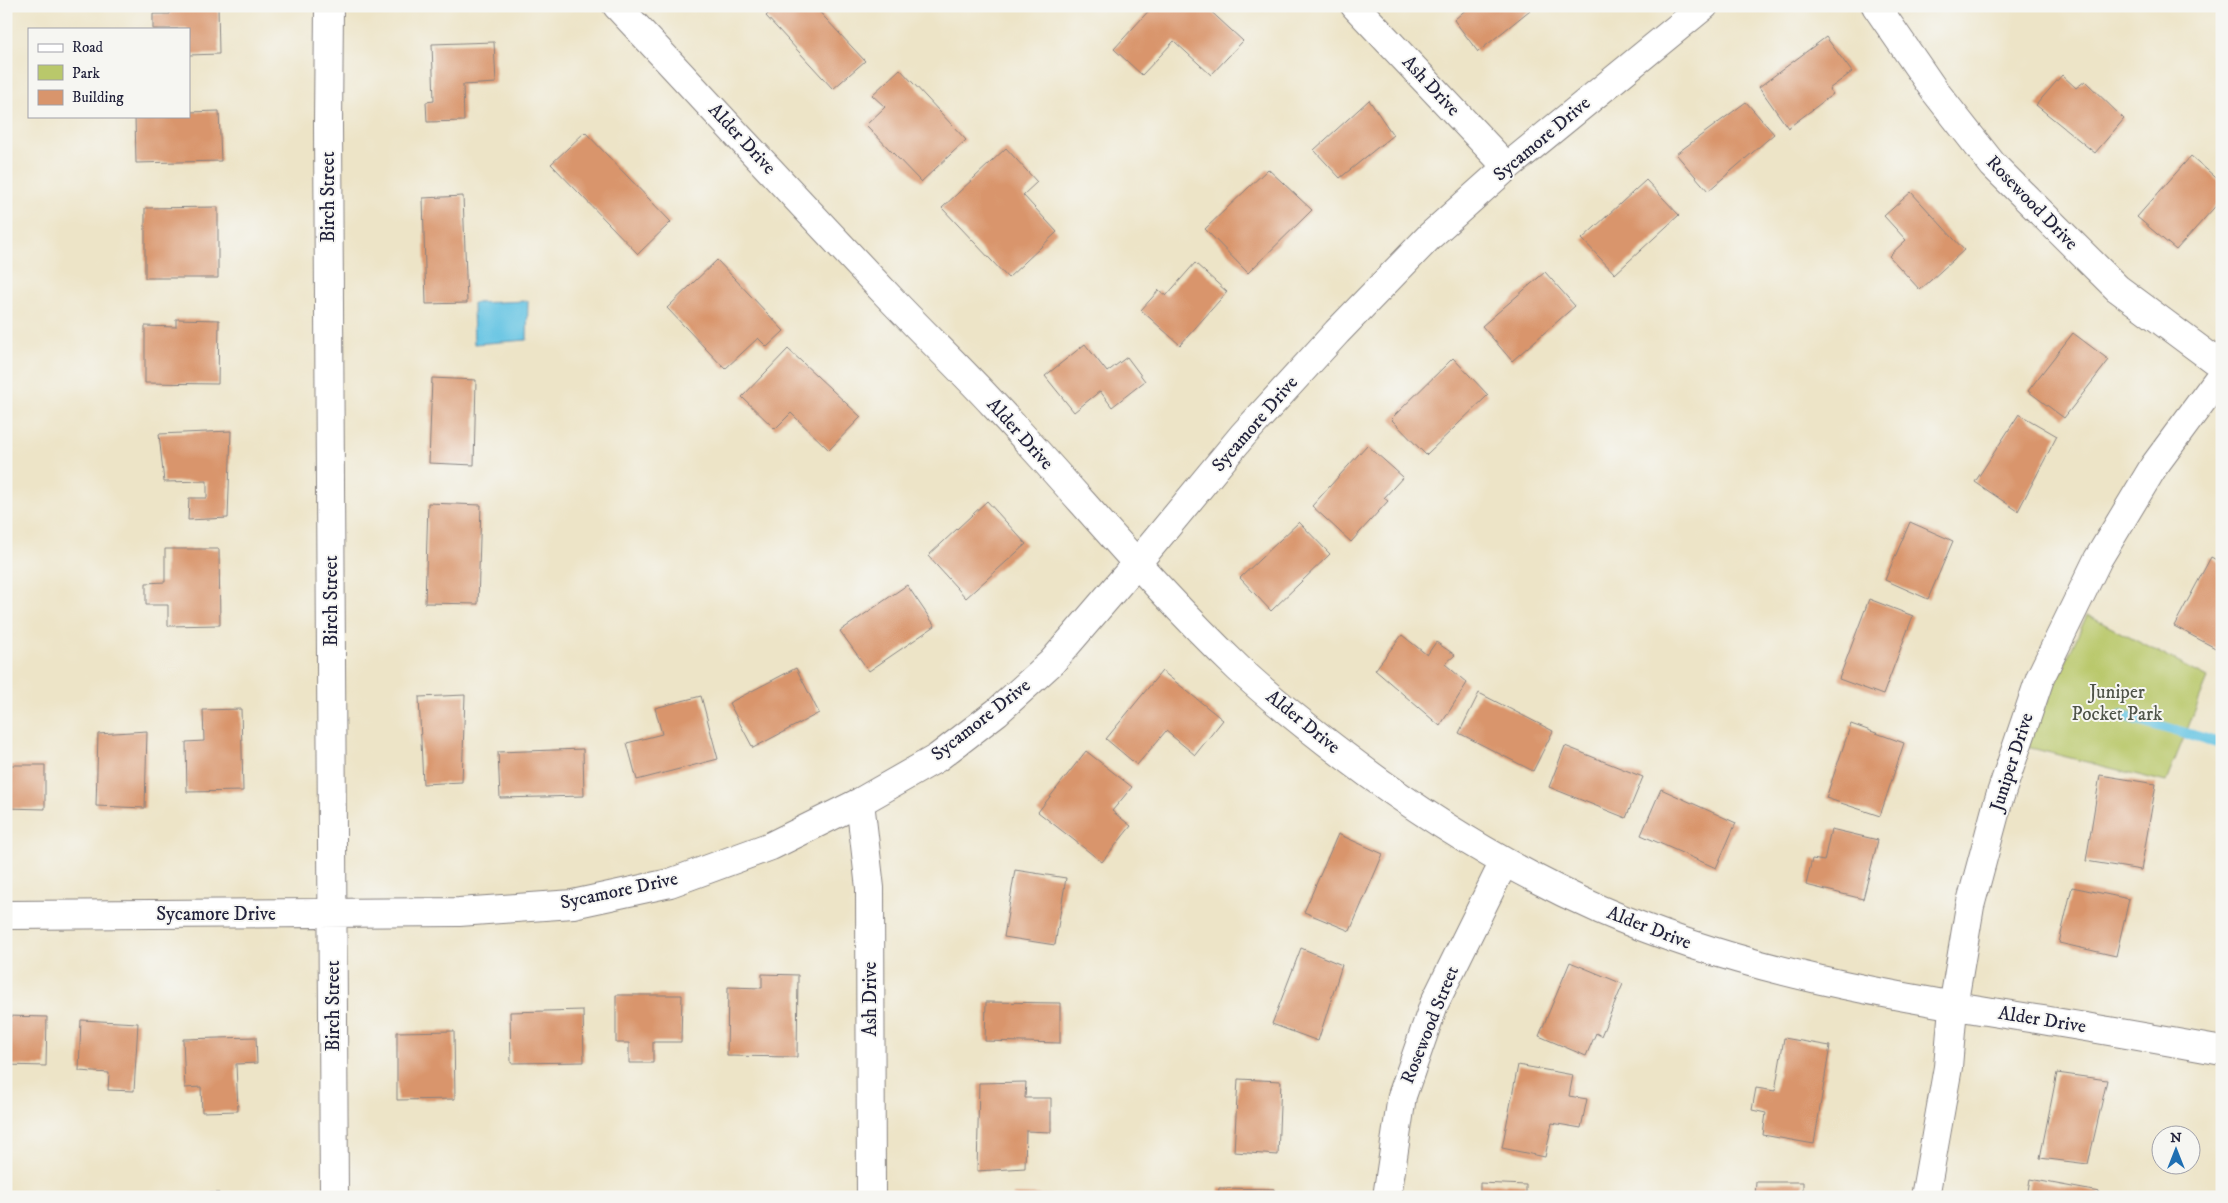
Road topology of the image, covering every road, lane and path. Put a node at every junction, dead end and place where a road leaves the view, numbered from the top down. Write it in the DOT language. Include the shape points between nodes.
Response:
graph roads {
  1 [pos="329,6"];
  2 [pos="617,6"];
  3 [pos="1355,6"];
  4 [pos="1704,6"];
  5 [pos="1876,6"];
  6 [pos="1507,167"];
  7 [pos="2222,366"];
  8 [pos="2222,374"];
  9 [pos="1138,563"];
  10 [pos="860,802"];
  11 [pos="1504,862"];
  12 [pos="332,913"];
  13 [pos="6,915"];
  14 [pos="1953,1007"];
  15 [pos="2222,1051"];
  16 [pos="334,1197"];
  17 [pos="871,1197"];
  18 [pos="1387,1197"];
  19 [pos="1925,1197"];
  1 -- 12 [label="street, Birch Street"];
  2 -- 9 [label="street, Alder Drive" via="994,405"];
  3 -- 6 [label="street, Ash Drive"];
  4 -- 6 [label="street, Sycamore Drive"];
  5 -- 7 [label="street, Rosewood Drive" via="1934,90 1994,165 2117,288"];
  6 -- 9 [label="street, Sycamore Drive" via="1430,236 1337,332 1243,435"];
  8 -- 14 [label="street, Juniper Drive" via="2154,466 2098,560 2040,678 1998,802 1970,906"];
  9 -- 10 [label="street, Sycamore Drive" via="1052,662 997,712 936,758"];
  9 -- 11 [label="street, Alder Drive" via="1236,667 1285,710 1402,800"];
  10 -- 12 [label="street, Sycamore Drive" via="771,846 679,880 573,904 459,912"];
  10 -- 17 [label="street, Ash Drive" via="870,888"];
  11 -- 14 [label="street, Alder Drive" via="1606,912 1702,948 1813,979"];
  11 -- 18 [label="street, Rosewood Street" via="1434,1004 1402,1096"];
  12 -- 13 [label="street, Sycamore Drive"];
  12 -- 16 [label="street, Birch Street"];
  14 -- 15 [label="street, Alder Drive"];
  14 -- 19 [label="street, Juniper Drive" via="1948,1067"];
}
